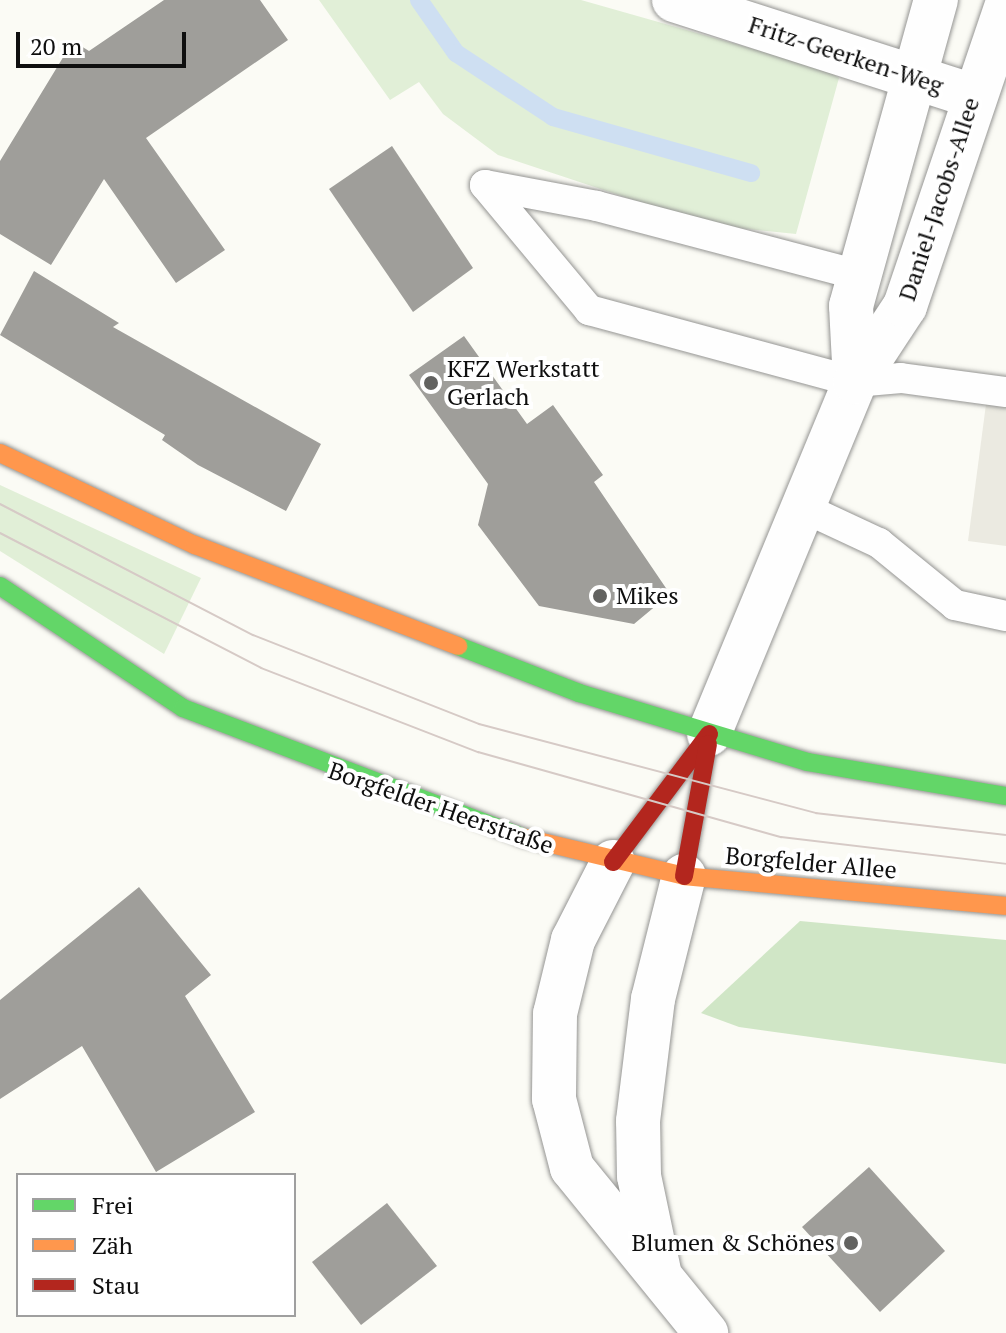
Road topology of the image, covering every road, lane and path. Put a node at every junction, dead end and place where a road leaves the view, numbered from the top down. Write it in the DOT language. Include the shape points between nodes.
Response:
graph roads {
  1 [pos="674,0"];
  2 [pos="936,0"];
  3 [pos="1006,8"];
  4 [pos="909,76"];
  5 [pos="973,96"];
  6 [pos="858,275"];
  7 [pos="855,382"];
  8 [pos="1006,392"];
  9 [pos="0,453"];
  10 [pos="806,509"];
  11 [pos="0,586"];
  12 [pos="1006,616"];
  13 [pos="709,734"];
  14 [pos="1006,796"];
  15 [pos="613,862"];
  16 [pos="684,876"];
  17 [pos="1006,906"];
  18 [pos="660,1277"];
  19 [pos="706,1333"];
  1 -- 4 [label="street, Fritz-Geerken-Weg"];
  2 -- 4 [label="street, Daniel-Jacobs-Allee"];
  3 -- 5 [label="street, Daniel-Jacobs-Allee"];
  4 -- 5 [label="street, Fritz-Geerken-Weg"];
  4 -- 6 [label="street, Daniel-Jacobs-Allee"];
  5 -- 7 [label="street, Daniel-Jacobs-Allee" via="905,306"];
  6 -- 7 [label="street, Daniel-Jacobs-Allee" via="851,306"];
  6 -- 7 [label="lane" via="597,206 485,185 589,310"];
  7 -- 8 [label="lane" via="901,378"];
  7 -- 10 [label="street, Daniel-Jacobs-Allee"];
  9 -- 13 [label="main road" via="195,545 438,644"];
  10 -- 12 [label="lane" via="879,543 955,605"];
  10 -- 13 [label="street, Daniel-Jacobs-Allee"];
  11 -- 15 [label="main road, Borgfelder Heerstraße" via="183,708 486,829"];
  13 -- 14 [label="main road" via="866,776"];
  13 -- 15 [label="main road"];
  13 -- 16 [label="main road"];
  15 -- 16 [label="main road, Borgfelder Allee"];
  15 -- 18 [label="street" via="573,940 555,1014 554,1099 572,1168"];
  16 -- 17 [label="main road, Borgfelder Allee"];
  16 -- 18 [label="street" via="653,999 638,1121 639,1176"];
  18 -- 19 [label="street"];
}
